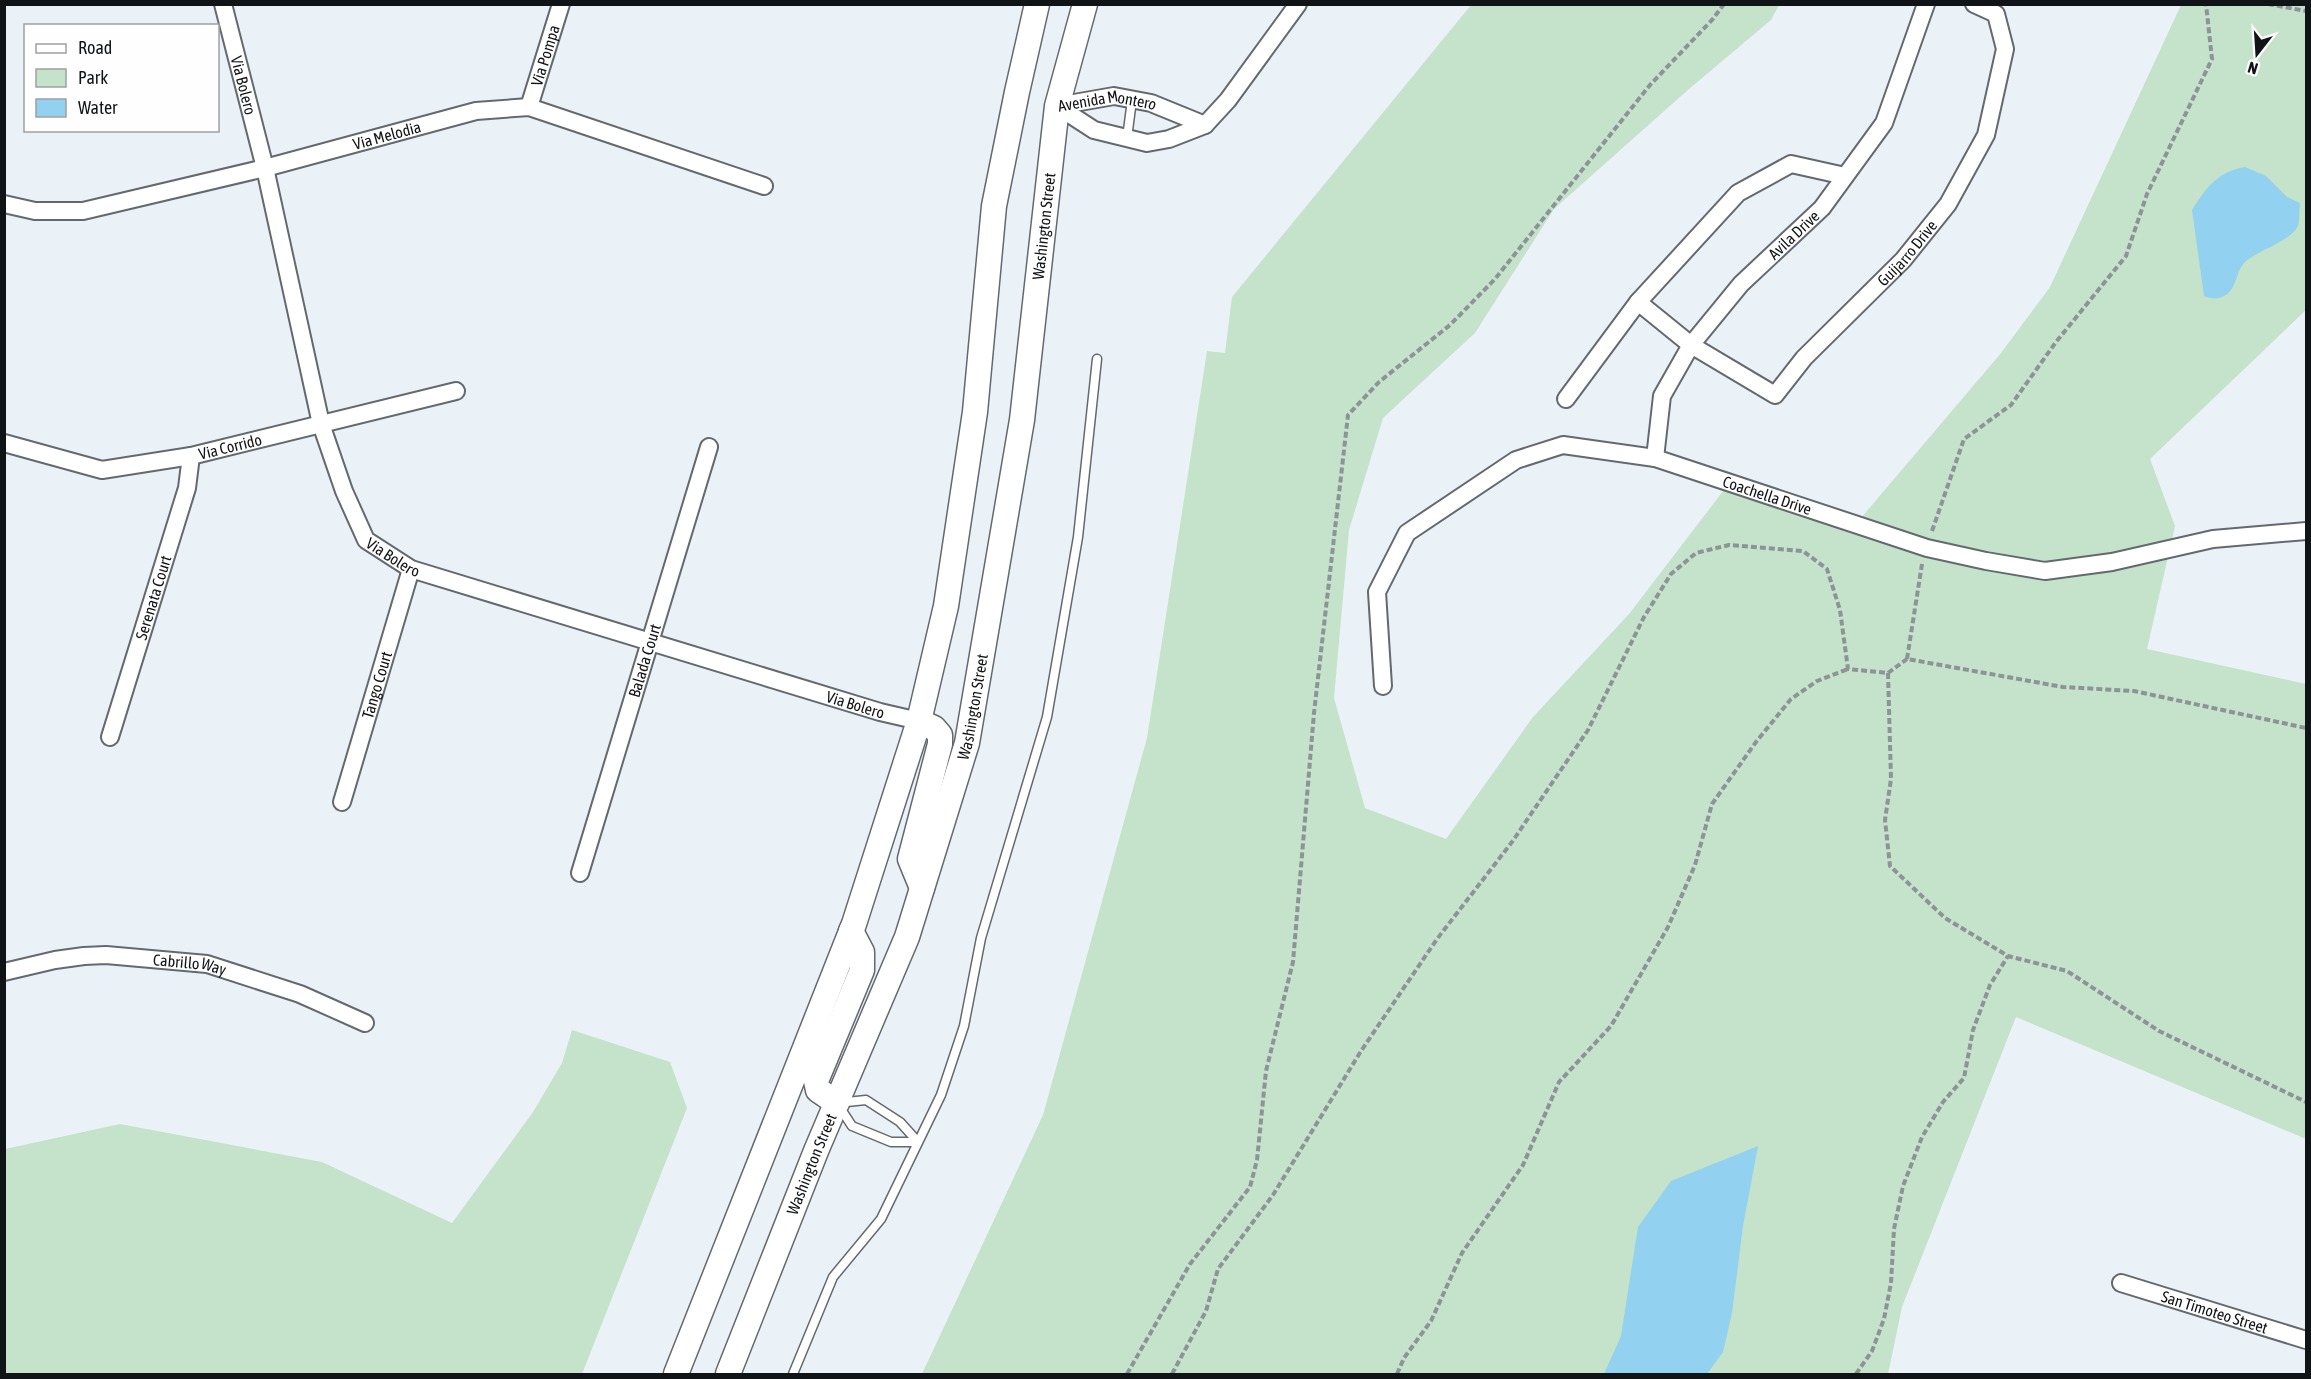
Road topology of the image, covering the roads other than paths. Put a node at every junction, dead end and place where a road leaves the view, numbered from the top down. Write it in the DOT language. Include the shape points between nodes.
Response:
graph roads {
  1 [pos="223,4"];
  2 [pos="561,4"];
  3 [pos="1037,4"];
  4 [pos="1085,4"];
  5 [pos="1298,4"];
  6 [pos="1926,4"];
  7 [pos="1974,4"];
  8 [pos="1132,100"];
  9 [pos="1057,106"];
  10 [pos="529,107"];
  11 [pos="1205,125"];
  12 [pos="1127,138"];
  13 [pos="265,168"];
  14 [pos="1845,176"];
  15 [pos="764,186"];
  16 [pos="4,204"];
  17 [pos="1638,302"];
  18 [pos="1691,345"];
  19 [pos="1097,359"];
  20 [pos="456,391"];
  21 [pos="1566,399"];
  22 [pos="321,424"];
  23 [pos="4,443"];
  24 [pos="709,447"];
  25 [pos="191,456"];
  26 [pos="1655,458"];
  27 [pos="2307,531"];
  28 [pos="411,569"];
  29 [pos="650,642"];
  30 [pos="1383,686"];
  31 [pos="919,722"];
  32 [pos="110,737"];
  33 [pos="342,802"];
  34 [pos="580,873"];
  35 [pos="922,888"];
  36 [pos="851,931"];
  37 [pos="4,972"];
  38 [pos="364,1023"];
  39 [pos="837,1103"];
  40 [pos="918,1142"];
  41 [pos="2121,1283"];
  42 [pos="2307,1340"];
  43 [pos="676,1374"];
  44 [pos="728,1374"];
  45 [pos="793,1374"];
  1 -- 13 [label="street, Via Bolero"];
  2 -- 10 [label="street, Via Pompa"];
  3 -- 31 [label="main road" via="994,206 975,412 946,606"];
  4 -- 9 [label="main road, Washington Street"];
  5 -- 11 [label="street, Avenida Montero" via="1228,100"];
  6 -- 14 [label="street, Avila Drive" via="1884,123"];
  7 -- 18 [label="street, Guijarro Drive" via="1996,14 2005,49 1986,135 1948,204 1903,260 1804,358 1775,395"];
  8 -- 9 [label="street, Avenida Montero" via="1114,96"];
  8 -- 11 [label="street, Avenida Montero" via="1151,103"];
  8 -- 12 [label="lane"];
  9 -- 12 [label="street, Avenida Montero" via="1094,130"];
  9 -- 35 [label="main road, Washington Street" via="1023,420 967,743"];
  10 -- 13 [label="street, Via Melodia" via="476,111"];
  10 -- 15 [label="street, Via Melodia"];
  11 -- 12 [label="street, Avenida Montero" via="1147,143"];
  13 -- 16 [label="street, Via Melodia" via="83,212 35,211"];
  13 -- 22 [label="street, Via Bolero"];
  14 -- 17 [label="street" via="1791,164 1738,193"];
  14 -- 18 [label="street, Avila Drive" via="1822,208 1741,284"];
  17 -- 18 [label="street"];
  17 -- 21 [label="street"];
  18 -- 26 [label="street, Avila Drive" via="1662,396"];
  19 -- 40 [label="lane" via="1078,537 1047,717 981,938 964,1026 941,1095"];
  20 -- 22 [label="street, Via Corrido"];
  22 -- 25 [label="street, Via Corrido"];
  22 -- 28 [label="street, Via Bolero" via="366,540"];
  23 -- 25 [label="street, Via Corrido" via="102,470"];
  24 -- 29 [label="street, Balada Court"];
  25 -- 32 [label="street, Serenata Court" via="186,488"];
  26 -- 27 [label="street, Coachella Drive" via="1927,548 2045,570 2112,562 2213,538"];
  26 -- 30 [label="street, Coachella Drive" via="1563,445 1516,460 1407,533 1377,592"];
  28 -- 29 [label="street, Via Bolero"];
  28 -- 33 [label="street, Tango Court"];
  29 -- 31 [label="street, Via Bolero"];
  29 -- 34 [label="street, Balada Court"];
  31 -- 35 [label="main road" via="940,735 910,860"];
  31 -- 36 [label="main road"];
  35 -- 39 [label="main road, Washington Street" via="907,937"];
  36 -- 39 [label="main road" via="862,952 862,970 816,1081 818,1090"];
  36 -- 43 [label="main road"];
  37 -- 38 [label="street, Cabrillo Way" via="95,956 207,963 300,994"];
  39 -- 40 [label="lane" via="866,1100 900,1122"];
  39 -- 40 [label="lane" via="852,1126 891,1142"];
  39 -- 44 [label="main road, Washington Street"];
  40 -- 45 [label="lane" via="880,1219 833,1277"];
  41 -- 42 [label="street, San Timoteo Street"];
}
